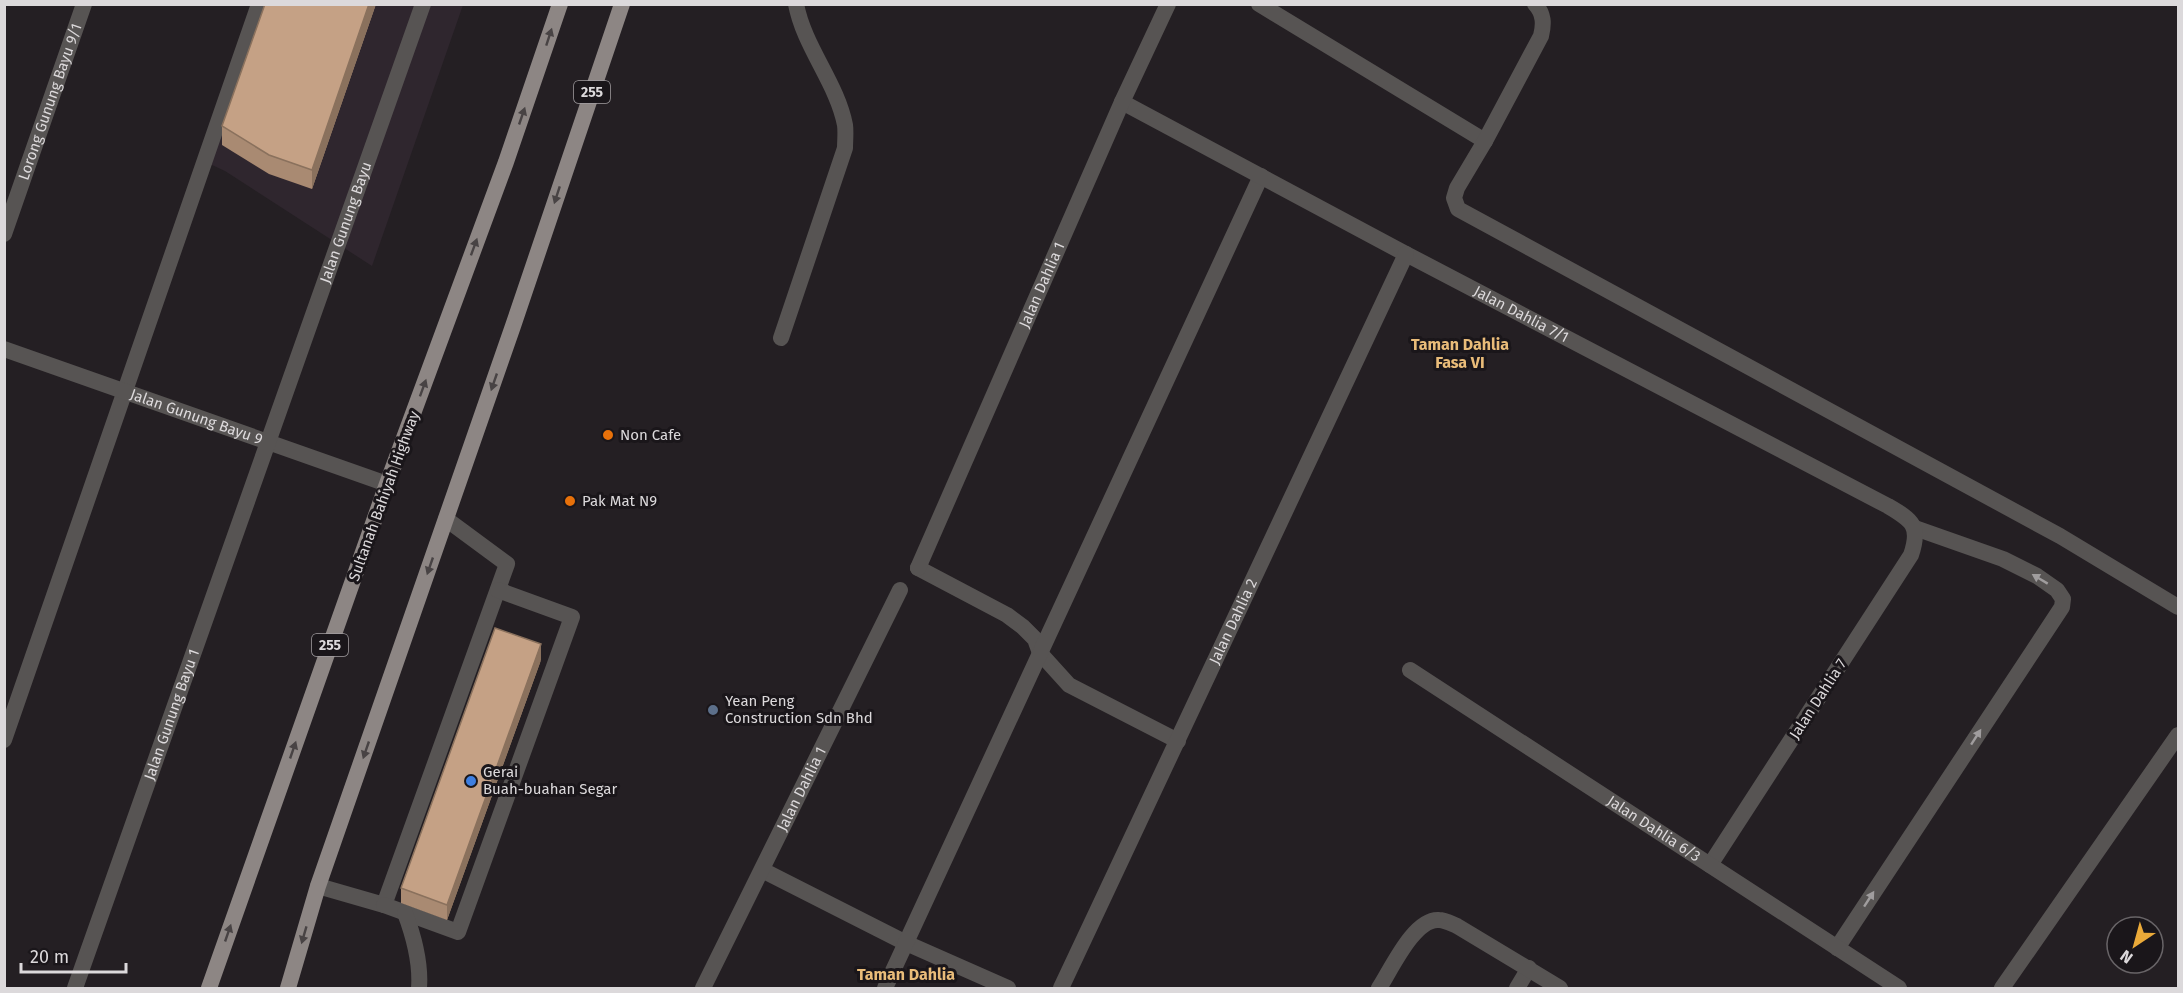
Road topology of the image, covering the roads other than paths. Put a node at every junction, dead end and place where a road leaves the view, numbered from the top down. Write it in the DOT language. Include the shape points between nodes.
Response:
graph roads {
  1 [pos="84,4"];
  2 [pos="259,4"];
  3 [pos="423,4"];
  4 [pos="560,4"];
  5 [pos="622,4"];
  6 [pos="796,4"];
  7 [pos="1168,4"];
  8 [pos="1259,4"];
  9 [pos="1535,4"];
  10 [pos="1122,102"];
  11 [pos="1485,141"];
  12 [pos="1261,176"];
  13 [pos="4,234"];
  14 [pos="1406,254"];
  15 [pos="781,338"];
  16 [pos="4,349"];
  17 [pos="125,391"];
  18 [pos="269,442"];
  19 [pos="387,484"];
  20 [pos="446,519"];
  21 [pos="1915,528"];
  22 [pos="498,590"];
  23 [pos="900,590"];
  24 [pos="2178,607"];
  25 [pos="1040,653"];
  26 [pos="1410,670"];
  27 [pos="2178,735"];
  28 [pos="4,740"];
  29 [pos="1178,741"];
  30 [pos="1710,865"];
  31 [pos="762,870"];
  32 [pos="318,886"];
  33 [pos="384,905"];
  34 [pos="405,913"];
  35 [pos="906,943"];
  36 [pos="1837,948"];
  37 [pos="1529,968"];
  38 [pos="75,988"];
  39 [pos="209,988"];
  40 [pos="288,988"];
  41 [pos="419,988"];
  42 [pos="703,988"];
  43 [pos="885,988"];
  44 [pos="1008,988"];
  45 [pos="1061,988"];
  46 [pos="1380,988"];
  47 [pos="1517,988"];
  48 [pos="1560,988"];
  49 [pos="1899,988"];
  50 [pos="2002,988"];
  1 -- 13 [label="street, Lorong Gunung Bayu 9/1"];
  2 -- 17 [label="street"];
  3 -- 18 [label="street, Jalan Gunung Bayu"];
  19 -- 4 [label="main road, Sultanah Bahiyah Highway / 255, one-way"];
  5 -- 20 [label="main road, 255, one-way"];
  6 -- 15 [label="street" via="839,106 845,126 845,148"];
  7 -- 10 [label="street, Jalan Dahlia 1"];
  8 -- 11 [label="street"];
  9 -- 11 [label="street" via="1543,16 1541,36"];
  10 -- 12 [label="street, Jalan Dahlia 7/1"];
  10 -- 25 [label="street, Jalan Dahlia 1" via="918,568 1007,615 1035,639"];
  11 -- 24 [label="street" via="1457,188 1454,198 1458,209 2060,536"];
  12 -- 14 [label="street, Jalan Dahlia 7/1"];
  12 -- 25 [label="street"];
  14 -- 21 [label="street, Jalan Dahlia 7/1" via="1888,506"];
  14 -- 29 [label="street, Jalan Dahlia 2"];
  16 -- 17 [label="street, Jalan Gunung Bayu 9"];
  17 -- 18 [label="street, Jalan Gunung Bayu 9"];
  17 -- 28 [label="street"];
  18 -- 19 [label="street, Jalan Gunung Bayu 9"];
  18 -- 38 [label="street, Jalan Gunung Bayu 1"];
  39 -- 19 [label="main road, Sultanah Bahiyah Highway / 255, one-way"];
  20 -- 22 [label="street" via="507,564"];
  20 -- 32 [label="main road, 255, one-way"];
  21 -- 30 [label="street, Jalan Dahlia 7" via="1911,555"];
  36 -- 21 [label="street, one-way" via="2062,607 2063,599 2057,590 2037,576 2003,559"];
  22 -- 33 [label="street"];
  22 -- 34 [label="street" via="572,617 458,932"];
  23 -- 31 [label="street, Jalan Dahlia 1"];
  25 -- 29 [label="street" via="1069,685"];
  25 -- 35 [label="street"];
  26 -- 30 [label="street, Jalan Dahlia 6/3"];
  27 -- 50 [label="street"];
  29 -- 45 [label="street, Jalan Dahlia 2"];
  30 -- 36 [label="street, Jalan Dahlia 6/3"];
  31 -- 35 [label="street"];
  31 -- 42 [label="street, Jalan Dahlia 1"];
  32 -- 33 [label="street"];
  32 -- 40 [label="main road, 255, one-way"];
  33 -- 34 [label="street"];
  34 -- 41 [label="street" via="416,944"];
  35 -- 43 [label="street"];
  35 -- 44 [label="street"];
  36 -- 49 [label="street, Jalan Dahlia 6/3"];
  37 -- 46 [label="street" via="1457,926 1439,920 1427,922 1413,934"];
  37 -- 47 [label="street"];
  37 -- 48 [label="street"];
}
